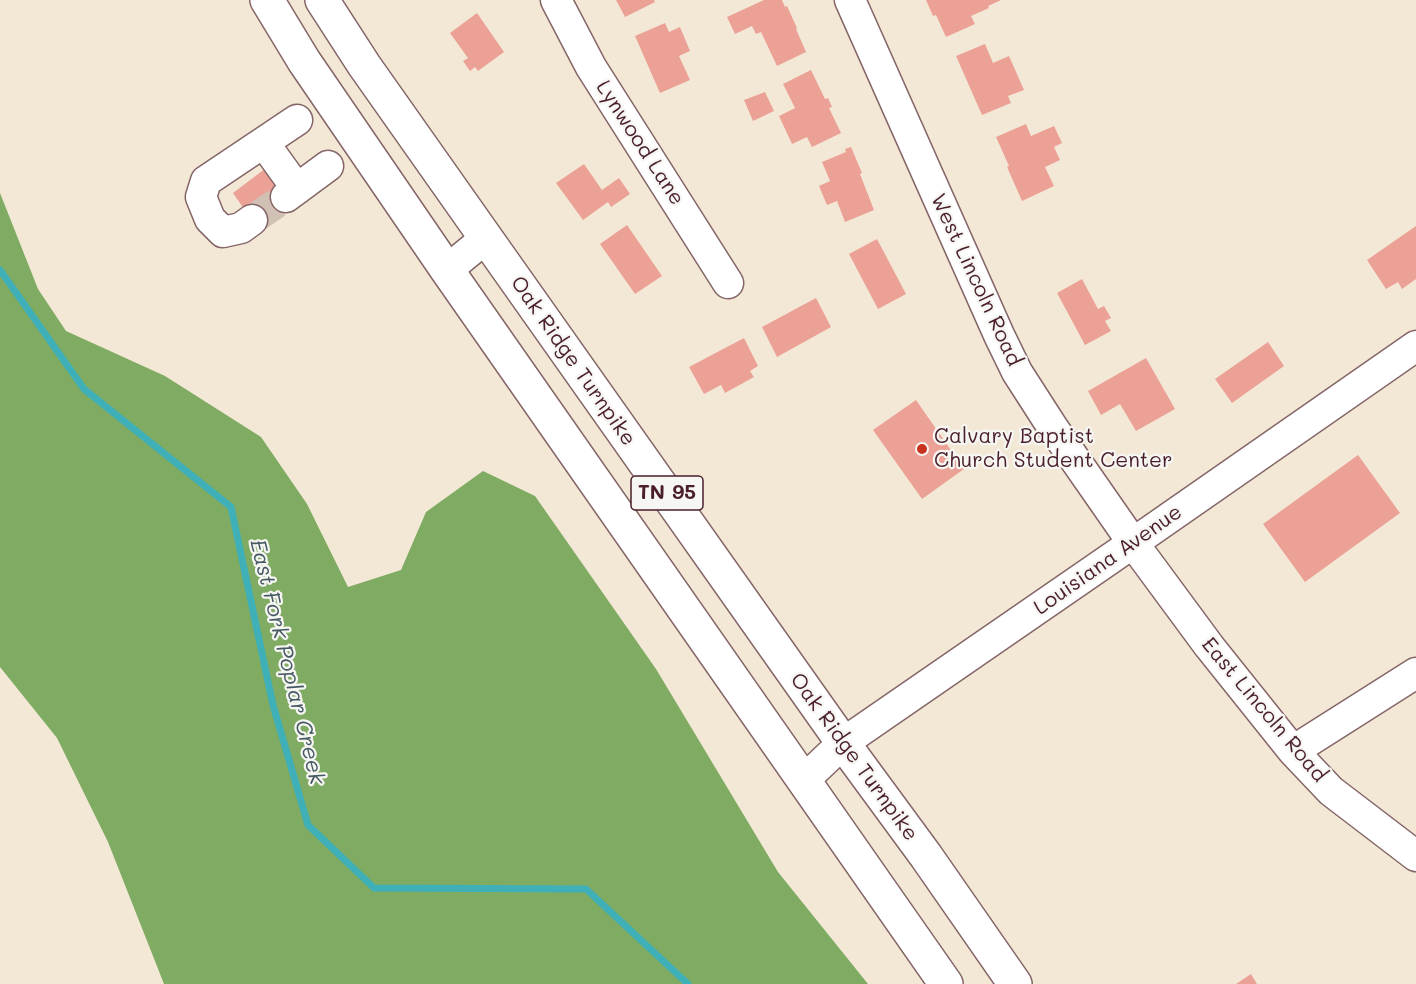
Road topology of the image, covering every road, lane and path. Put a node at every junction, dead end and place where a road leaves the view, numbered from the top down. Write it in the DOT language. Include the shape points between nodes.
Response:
graph roads {
  1 [pos="267,0"];
  2 [pos="322,0"];
  3 [pos="556,0"];
  4 [pos="850,0"];
  5 [pos="297,120"];
  6 [pos="264,143"];
  7 [pos="328,166"];
  8 [pos="252,220"];
  9 [pos="486,238"];
  10 [pos="447,270"];
  11 [pos="728,283"];
  12 [pos="1416,346"];
  13 [pos="1133,543"];
  14 [pos="1416,673"];
  15 [pos="843,743"];
  16 [pos="1293,751"];
  17 [pos="804,780"];
  18 [pos="1416,856"];
  19 [pos="946,984"];
  20 [pos="1015,984"];
  1 -- 10 [label="highway, TN 95" via="304,62"];
  2 -- 9 [label="highway, Oak Ridge Turnpike / TN 95"];
  3 -- 11 [label="street, Lynwood Lane" via="591,67"];
  4 -- 13 [label="street, West Lincoln Road" via="1017,372"];
  5 -- 6 [label="street"];
  6 -- 7 [label="street" via="291,193"];
  6 -- 8 [label="street" via="206,181 201,196 210,219 223,232 241,228"];
  9 -- 10 [label="street"];
  9 -- 15 [label="highway, Oak Ridge Turnpike / TN 95"];
  10 -- 17 [label="highway, TN 95"];
  12 -- 13 [label="street, Louisiana Avenue"];
  13 -- 15 [label="street, Louisiana Avenue"];
  13 -- 16 [label="street, East Lincoln Road"];
  14 -- 16 [label="street"];
  15 -- 17 [label="street, Louisiana Avenue"];
  15 -- 20 [label="highway, Oak Ridge Turnpike / TN 95"];
  16 -- 18 [label="street, East Lincoln Road" via="1331,791"];
  17 -- 19 [label="highway, TN 95"];
}
